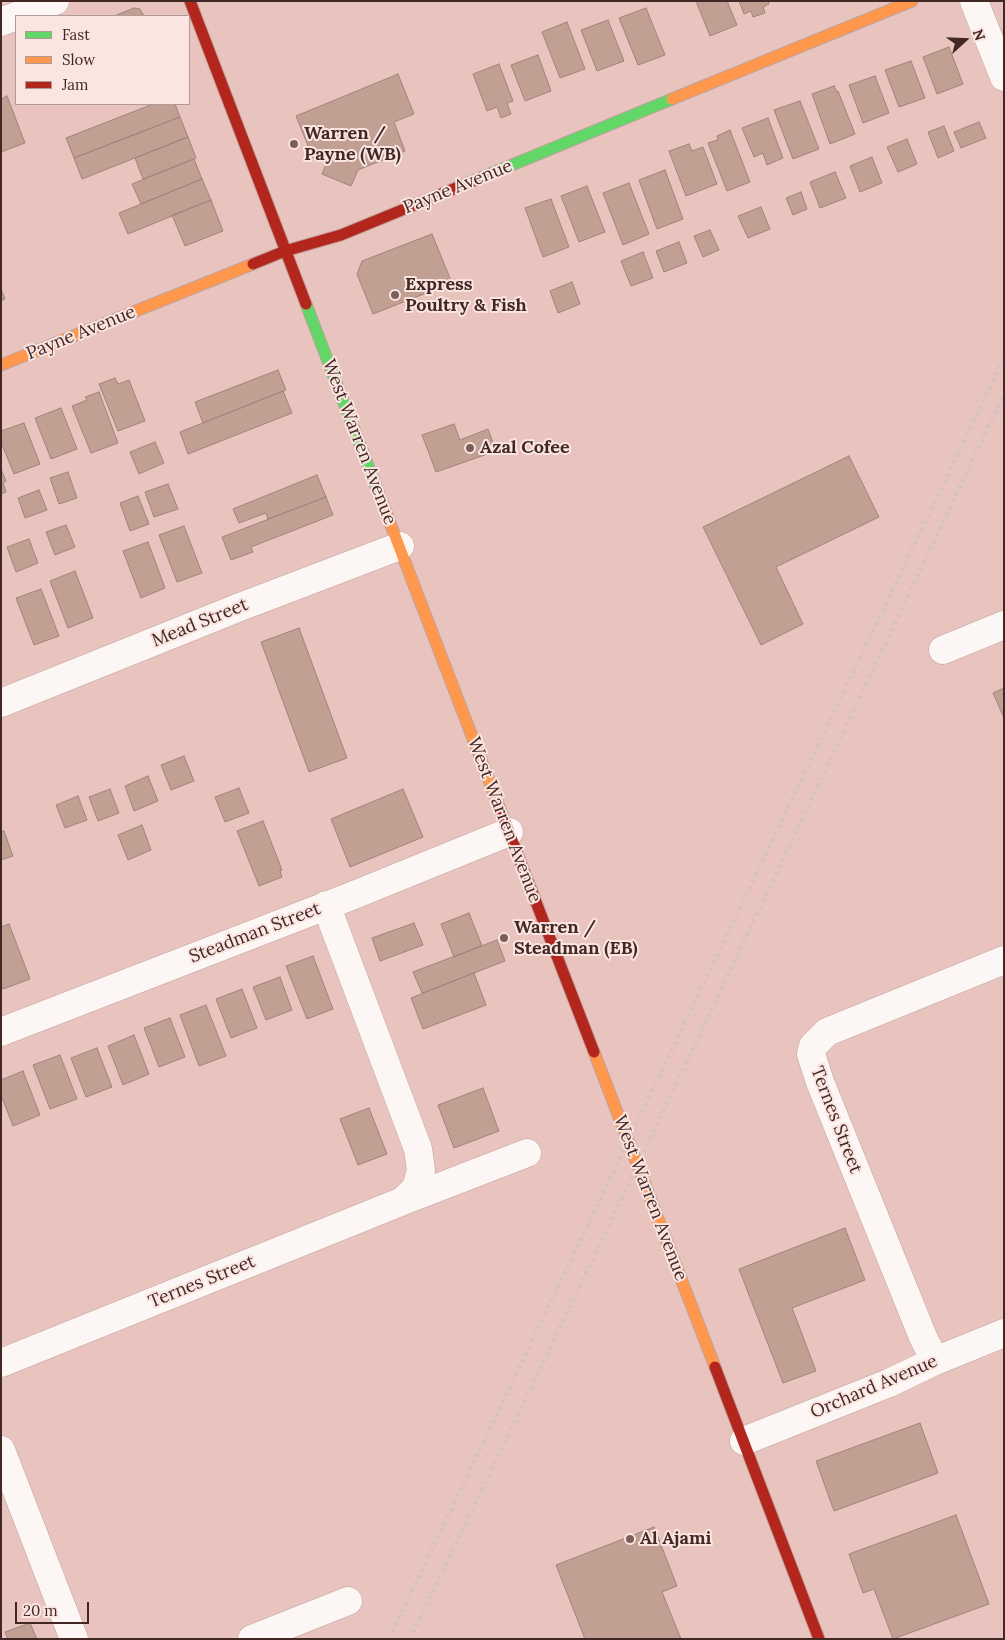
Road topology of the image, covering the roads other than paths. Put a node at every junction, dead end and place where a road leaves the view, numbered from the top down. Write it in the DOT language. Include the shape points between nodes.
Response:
graph roads {
  1 [pos="54,1"];
  2 [pos="190,1"];
  3 [pos="912,1"];
  4 [pos="974,1"];
  5 [pos="19,15"];
  6 [pos="15,16"];
  7 [pos="1,22"];
  8 [pos="1004,77"];
  9 [pos="285,251"];
  10 [pos="1,365"];
  11 [pos="400,546"];
  12 [pos="1004,625"];
  13 [pos="943,650"];
  14 [pos="1,703"];
  15 [pos="509,832"];
  16 [pos="326,905"];
  17 [pos="1004,960"];
  18 [pos="1,1032"];
  19 [pos="527,1153"];
  20 [pos="403,1201"];
  21 [pos="1004,1334"];
  22 [pos="935,1361"];
  23 [pos="1,1363"];
  24 [pos="744,1441"];
  25 [pos="1,1450"];
  26 [pos="348,1601"];
  27 [pos="74,1639"];
  28 [pos="252,1639"];
  29 [pos="819,1639"];
  1 -- 5 [label="street"];
  2 -- 9 [label="main road, West Warren Avenue"];
  3 -- 9 [label="main road, Payne Avenue" via="341,235"];
  4 -- 8 [label="street"];
  6 -- 7 [label="street"];
  9 -- 10 [label="main road, Payne Avenue"];
  9 -- 11 [label="main road, West Warren Avenue"];
  11 -- 14 [label="street, Mead Street"];
  11 -- 15 [label="main road, West Warren Avenue"];
  12 -- 13 [label="street"];
  15 -- 16 [label="street, Steadman Street"];
  15 -- 24 [label="main road, West Warren Avenue"];
  16 -- 18 [label="street, Steadman Street"];
  16 -- 20 [label="street" via="418,1149 421,1170 416,1188"];
  17 -- 22 [label="street, Ternes Street" via="827,1032 813,1046 811,1054"];
  19 -- 20 [label="street, Ternes Street"];
  20 -- 23 [label="street, Ternes Street"];
  21 -- 22 [label="street, Orchard Avenue"];
  22 -- 24 [label="street, Orchard Avenue" via="889,1383"];
  24 -- 29 [label="main road, West Warren Avenue"];
  25 -- 27 [label="street"];
  26 -- 28 [label="street"];
}
